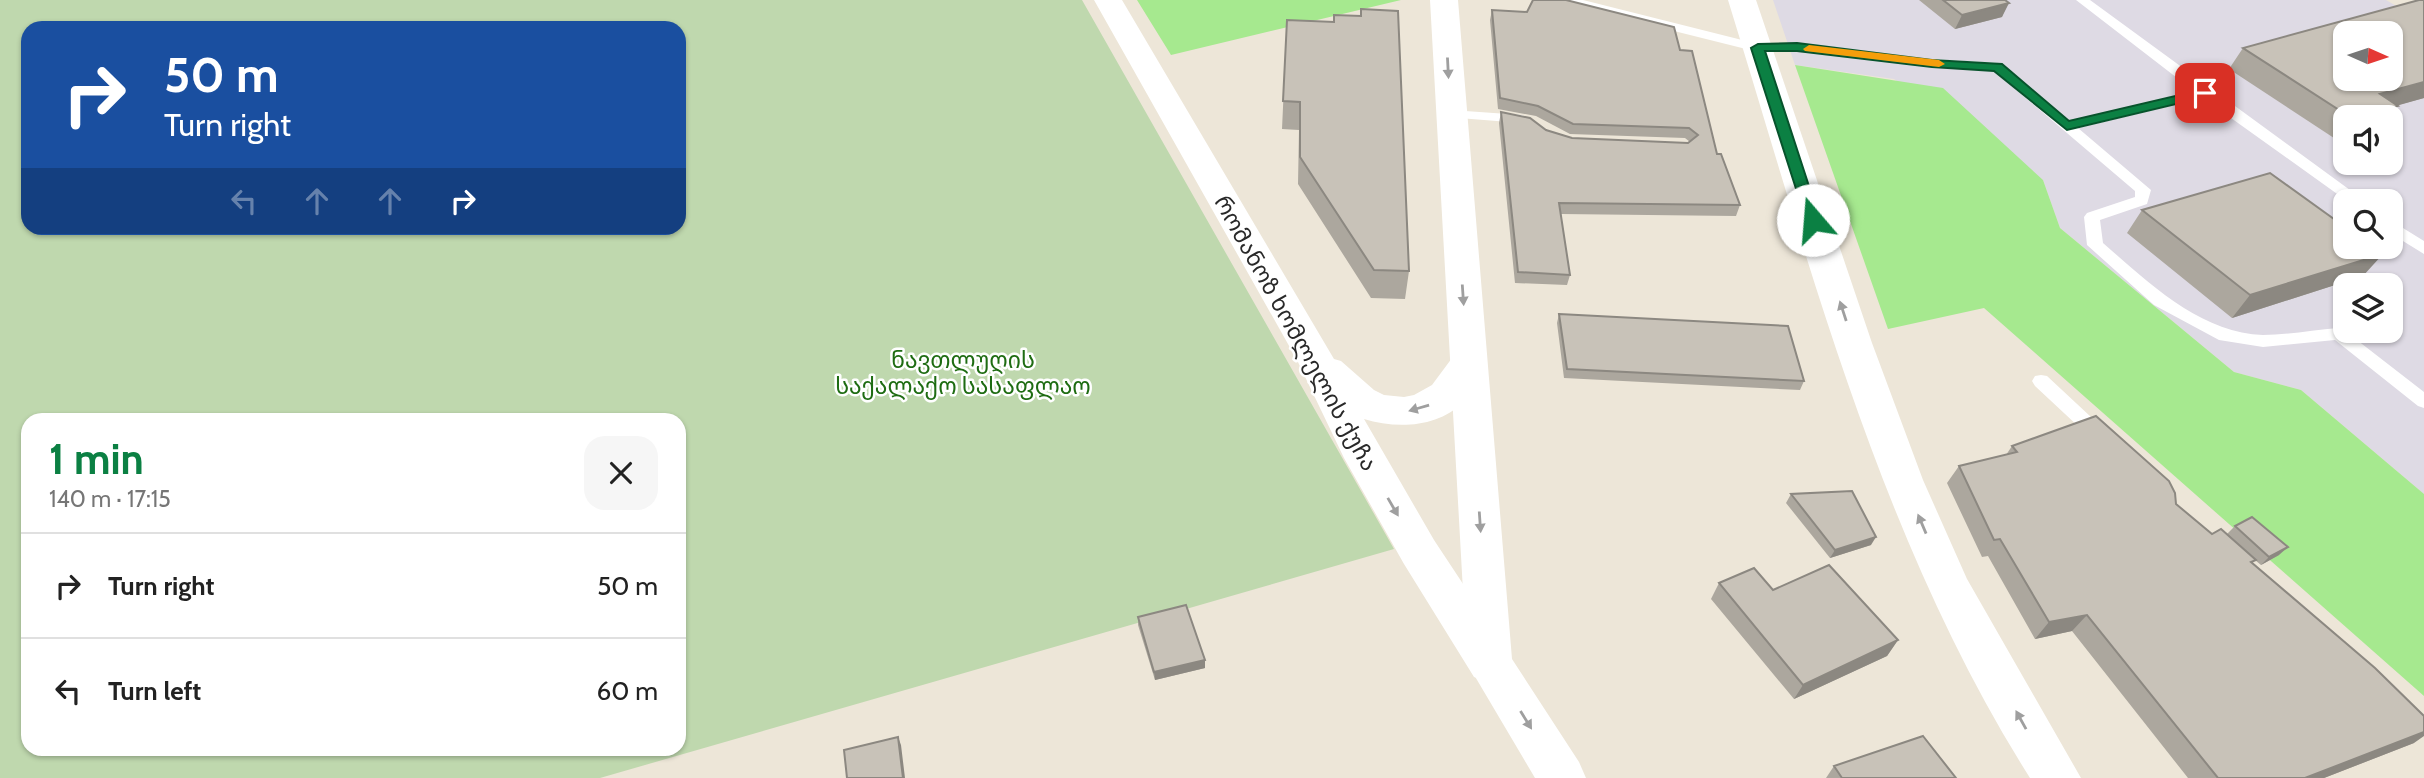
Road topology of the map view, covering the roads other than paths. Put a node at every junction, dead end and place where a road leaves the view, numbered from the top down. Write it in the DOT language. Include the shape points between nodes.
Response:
graph roads {
  1 [pos="1108,0"];
  2 [pos="1444,0"];
  3 [pos="1567,0"];
  4 [pos="1742,0"];
  5 [pos="2082,0"];
  6 [pos="1758,48"];
  7 [pos="2205,93"];
  8 [pos="1451,114"];
  9 [pos="1534,123"];
  10 [pos="2067,126"];
  11 [pos="2340,189"];
  12 [pos="2403,234"];
  13 [pos="2424,249"];
  14 [pos="1317,360"];
  15 [pos="1468,364"];
  16 [pos="2040,381"];
  17 [pos="2424,401"];
  18 [pos="2111,446"];
  19 [pos="1490,663"];
  20 [pos="1562,778"];
  21 [pos="2057,778"];
  1 -- 14 [label="main road, რომანოზ ხომლელის ქუჩა"];
  2 -- 8 [label="main road, one-way"];
  3 -- 6 [label="lane"];
  4 -- 6 [label="main road"];
  5 -- 7 [label="lane"];
  6 -- 10 [label="lane" via="1797,47 1998,67"];
  21 -- 6 [label="main road, one-way" via="1949,587 1903,480 1853,344"];
  7 -- 10 [label="lane"];
  7 -- 11 [label="lane"];
  8 -- 9 [label="lane" via="1515,117"];
  8 -- 15 [label="main road, one-way"];
  10 -- 17 [label="lane" via="2143,190 2142,200 2092,217 2095,244 2160,301 2225,337 2263,341 2338,334"];
  12 -- 13 [label="lane"];
  15 -- 14 [label="main road, one-way" via="1448,394 1412,411 1391,412 1360,400"];
  14 -- 19 [label="main road, რომანოზ ხომლელის ქუჩა, one-way" via="1358,447"];
  15 -- 19 [label="main road, one-way"];
  16 -- 18 [label="lane"];
  19 -- 20 [label="main road, რომანოზ ხომლელის ქუჩა, one-way"];
}
